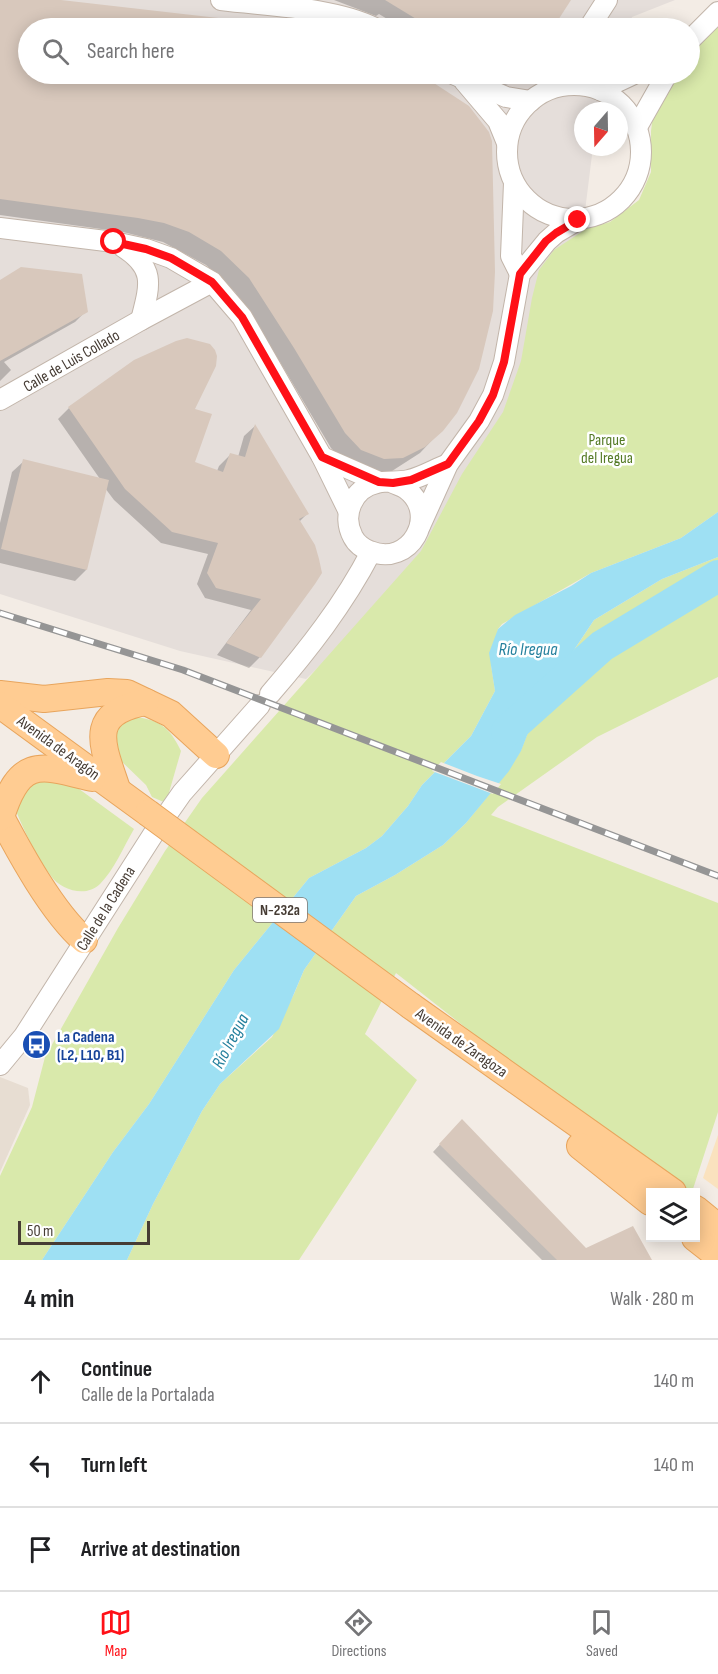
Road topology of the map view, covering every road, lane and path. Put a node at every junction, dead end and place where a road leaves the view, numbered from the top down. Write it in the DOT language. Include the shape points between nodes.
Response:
graph roads {
  1 [pos="221,0"];
  2 [pos="607,0"];
  3 [pos="718,12"];
  4 [pos="350,18"];
  5 [pos="595,18"];
  6 [pos="700,30"];
  7 [pos="465,84"];
  8 [pos="477,84"];
  9 [pos="547,84"];
  10 [pos="613,84"];
  11 [pos="661,84"];
  12 [pos="600,90"];
  13 [pos="535,98"];
  14 [pos="637,127"];
  15 [pos="507,143"];
  16 [pos="514,183"];
  17 [pos="578,220"];
  18 [pos="0,228"];
  19 [pos="114,242"];
  20 [pos="520,274"];
  21 [pos="212,282"];
  22 [pos="141,320"];
  23 [pos="0,400"];
  24 [pos="322,457"];
  25 [pos="448,464"];
  26 [pos="386,483"];
  27 [pos="348,510"];
  28 [pos="420,526"];
  29 [pos="371,552"];
  30 [pos="0,694"];
  31 [pos="146,702"];
  32 [pos="0,705"];
  33 [pos="216,754"];
  34 [pos="112,785"];
  35 [pos="1,816"];
  36 [pos="84,940"];
  37 [pos="411,1006"];
  38 [pos="0,1065"];
  39 [pos="667,1188"];
  40 [pos="646,1198"];
  41 [pos="700,1212"];
  42 [pos="718,1227"];
  43 [pos="700,1242"];
  44 [pos="718,1256"];
  1 -- 4 [label="street"];
  2 -- 5 [label="street"];
  3 -- 6 [label="street"];
  7 -- 15 [label="street" via="498,121"];
  8 -- 13 [label="street" via="506,96"];
  9 -- 13 [label="street"];
  10 -- 12 [label="street"];
  11 -- 14 [label="street"];
  12 -- 13 [label="street" via="580,85 560,87"];
  12 -- 14 [label="street" via="622,105"];
  13 -- 15 [label="street" via="515,120"];
  14 -- 17 [label="street" via="642,148 640,170 631,189 616,206"];
  15 -- 16 [label="street"];
  16 -- 17 [label="street" via="525,199 541,211"];
  16 -- 20 [label="street" via="511,256"];
  17 -- 20 [label="street" via="546,241"];
  18 -- 19 [label="street"];
  19 -- 21 [label="street" via="171,258"];
  19 -- 22 [label="street" via="139,258 147,273 148,294"];
  20 -- 25 [label="street" via="504,362 493,395"];
  21 -- 22 [label="street, Calle de Luis Collado"];
  21 -- 24 [label="street" via="242,317"];
  22 -- 23 [label="street, Calle de Luis Collado"];
  24 -- 26 [label="street"];
  24 -- 27 [label="street"];
  25 -- 26 [label="street" via="411,480"];
  25 -- 28 [label="street"];
  26 -- 27 [label="street" via="365,487"];
  26 -- 28 [label="street" via="406,489 416,499"];
  27 -- 29 [label="street" via="348,525 354,539"];
  28 -- 29 [label="street" via="404,549 392,555"];
  29 -- 33 [label="street, Calle de la Cadena" via="341,604 297,663"];
  30 -- 31 [label="main road" via="44,699 120,692"];
  31 -- 33 [label="main road" via="164,708"];
  31 -- 34 [label="main road" via="123,708 104,729 103,746"];
  32 -- 34 [label="main road, Avenida de Aragón / N-232a"];
  33 -- 36 [label="street, Calle de la Cadena" via="154,832"];
  34 -- 35 [label="main road" via="60,769 34,769 17,781"];
  34 -- 37 [label="main road, N-232a, bridge"];
  35 -- 36 [label="main road" via="57,908"];
  36 -- 38 [label="street, Calle de la Cadena" via="24,1036"];
  37 -- 39 [label="main road, Avenida de Zaragoza / N-232a"];
  37 -- 40 [label="main road, Avenida de Zaragoza / N-232a" via="453,1047"];
  41 -- 42 [label="main road"];
  43 -- 44 [label="main road"];
}
